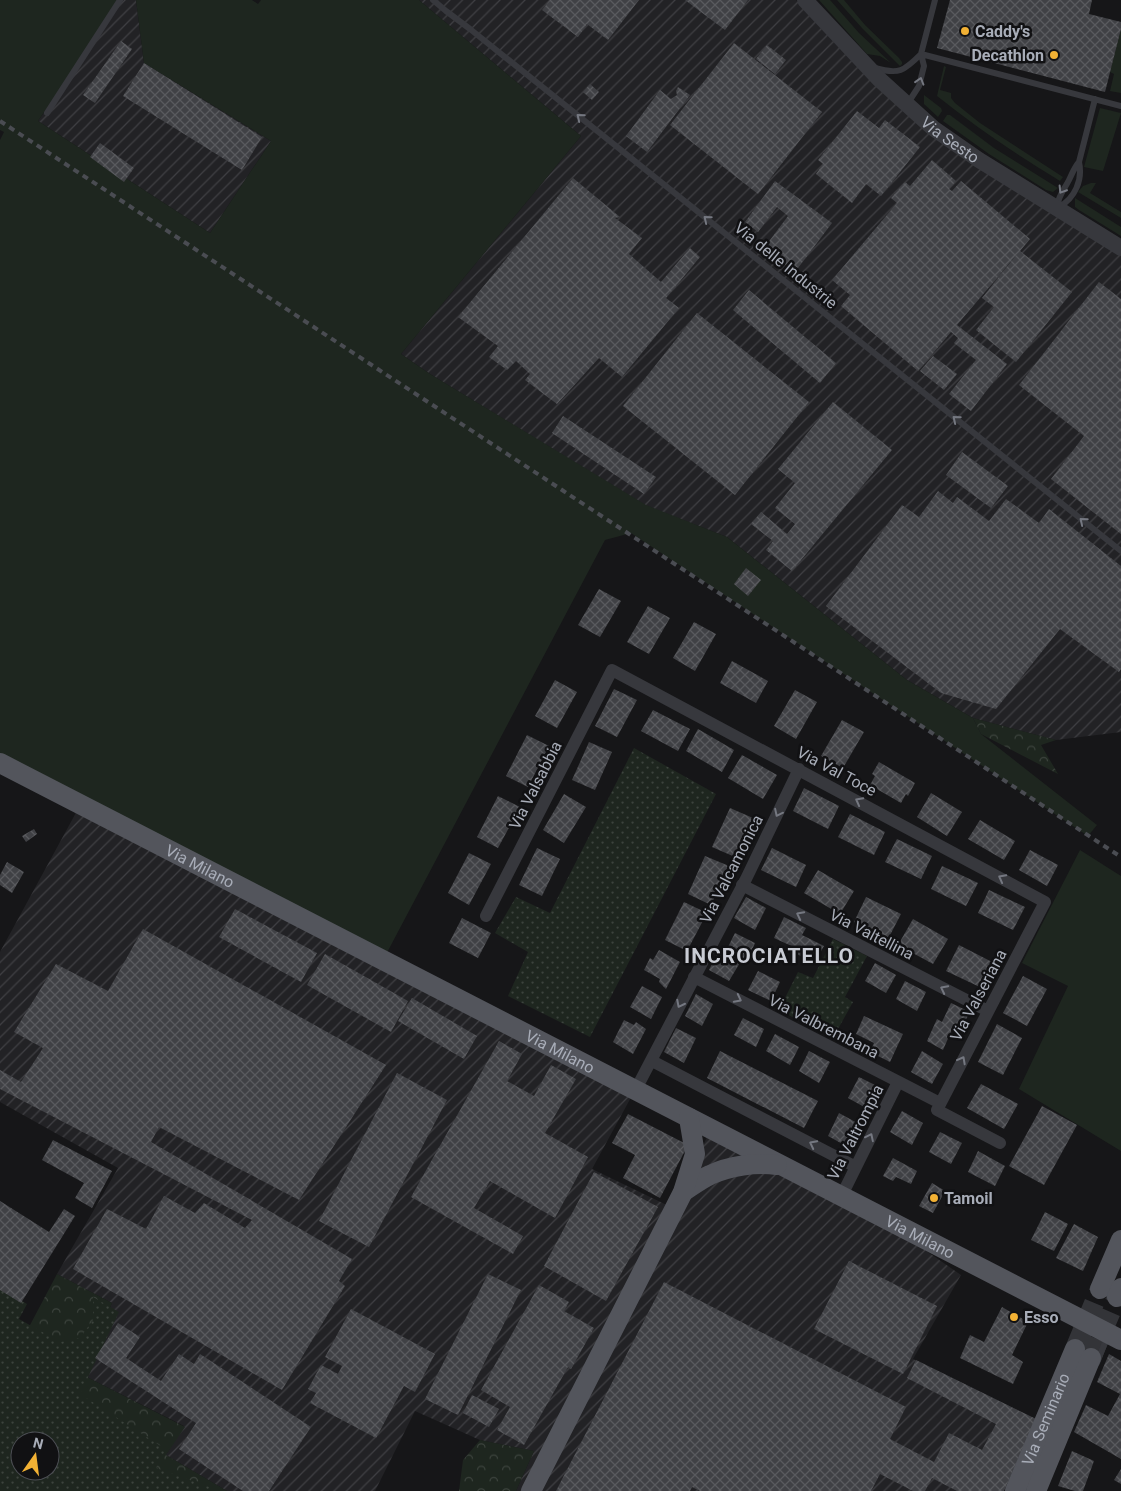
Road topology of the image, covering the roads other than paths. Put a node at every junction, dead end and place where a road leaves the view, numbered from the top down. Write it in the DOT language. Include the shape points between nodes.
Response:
graph roads {
  1 [pos="120,0"];
  2 [pos="433,0"];
  3 [pos="805,0"];
  4 [pos="935,0"];
  5 [pos="922,54"];
  6 [pos="865,65"];
  7 [pos="1095,99"];
  8 [pos="906,104"];
  9 [pos="1121,106"];
  10 [pos="47,113"];
  11 [pos="1079,162"];
  12 [pos="1057,208"];
  13 [pos="1121,248"];
  14 [pos="1121,552"];
  15 [pos="612,670"];
  16 [pos="0,764"];
  17 [pos="799,768"];
  18 [pos="742,886"];
  19 [pos="1045,902"];
  20 [pos="486,916"];
  21 [pos="694,977"];
  22 [pos="988,1011"];
  23 [pos="652,1061"];
  24 [pos="898,1082"];
  25 [pos="636,1091"];
  26 [pos="940,1103"];
  27 [pos="689,1118"];
  28 [pos="719,1134"];
  29 [pos="1000,1143"];
  30 [pos="695,1154"];
  31 [pos="781,1166"];
  32 [pos="856,1167"];
  33 [pos="710,1175"];
  34 [pos="683,1192"];
  35 [pos="841,1197"];
  36 [pos="1121,1240"];
  37 [pos="1113,1292"];
  38 [pos="1115,1337"];
  39 [pos="1087,1359"];
  40 [pos="531,1491"];
  41 [pos="1015,1491"];
  42 [pos="1036,1491"];
  1 -- 10 [label="lane"];
  14 -- 2 [label="lane, Via delle Industrie, one-way"];
  3 -- 6 [label="street, Via Sesto"];
  4 -- 5 [label="lane"];
  5 -- 6 [label="lane" via="898,72"];
  5 -- 7 [label="lane"];
  8 -- 5 [label="lane, one-way" via="919,86 924,66"];
  6 -- 8 [label="street, Via Sesto"];
  7 -- 9 [label="lane"];
  7 -- 11 [label="lane"];
  8 -- 12 [label="street, Via Sesto" via="933,128 979,160"];
  11 -- 12 [label="lane, one-way" via="1058,197"];
  11 -- 12 [label="lane" via="1078,184 1067,202"];
  12 -- 13 [label="street, Via Sesto"];
  15 -- 17 [label="street, Via Val Toce"];
  15 -- 20 [label="street, Via Valsabbia"];
  16 -- 25 [label="main road, Via Milano"];
  17 -- 18 [label="street, Via Valcamonica, one-way"];
  19 -- 17 [label="street, Via Val Toce, one-way"];
  18 -- 21 [label="street, Via Valcamonica"];
  22 -- 18 [label="street, Via Valtellina, one-way"];
  19 -- 22 [label="street, Via Valseriana"];
  21 -- 23 [label="street, Via Valcamonica, one-way"];
  21 -- 24 [label="street, Via Valbrembana, one-way"];
  26 -- 22 [label="street, Via Valseriana, one-way"];
  23 -- 25 [label="street, Via Valcamonica"];
  32 -- 23 [label="street, one-way"];
  24 -- 26 [label="street, Via Valbrembana"];
  32 -- 24 [label="street, Via Valtrompia, one-way"];
  25 -- 27 [label="main road, Via Milano"];
  26 -- 29 [label="street" via="937,1110"];
  27 -- 28 [label="main road, Via Milano"];
  27 -- 30 [label="main road"];
  28 -- 30 [label="main road" via="711,1137"];
  28 -- 31 [label="main road, Via Milano"];
  28 -- 33 [label="main road" via="722,1144 720,1158"];
  30 -- 34 [label="main road"];
  31 -- 33 [label="main road" via="729,1168"];
  31 -- 35 [label="main road, Via Milano"];
  32 -- 35 [label="street, Via Valtrompia"];
  33 -- 34 [label="main road"];
  34 -- 40 [label="main road"];
  35 -- 38 [label="main road, Via Milano"];
  36 -- 37 [label="main road"];
  38 -- 39 [label="lane"];
  39 -- 41 [label="main road, Via Seminario"];
  39 -- 42 [label="main road, Via Seminario"];
}
